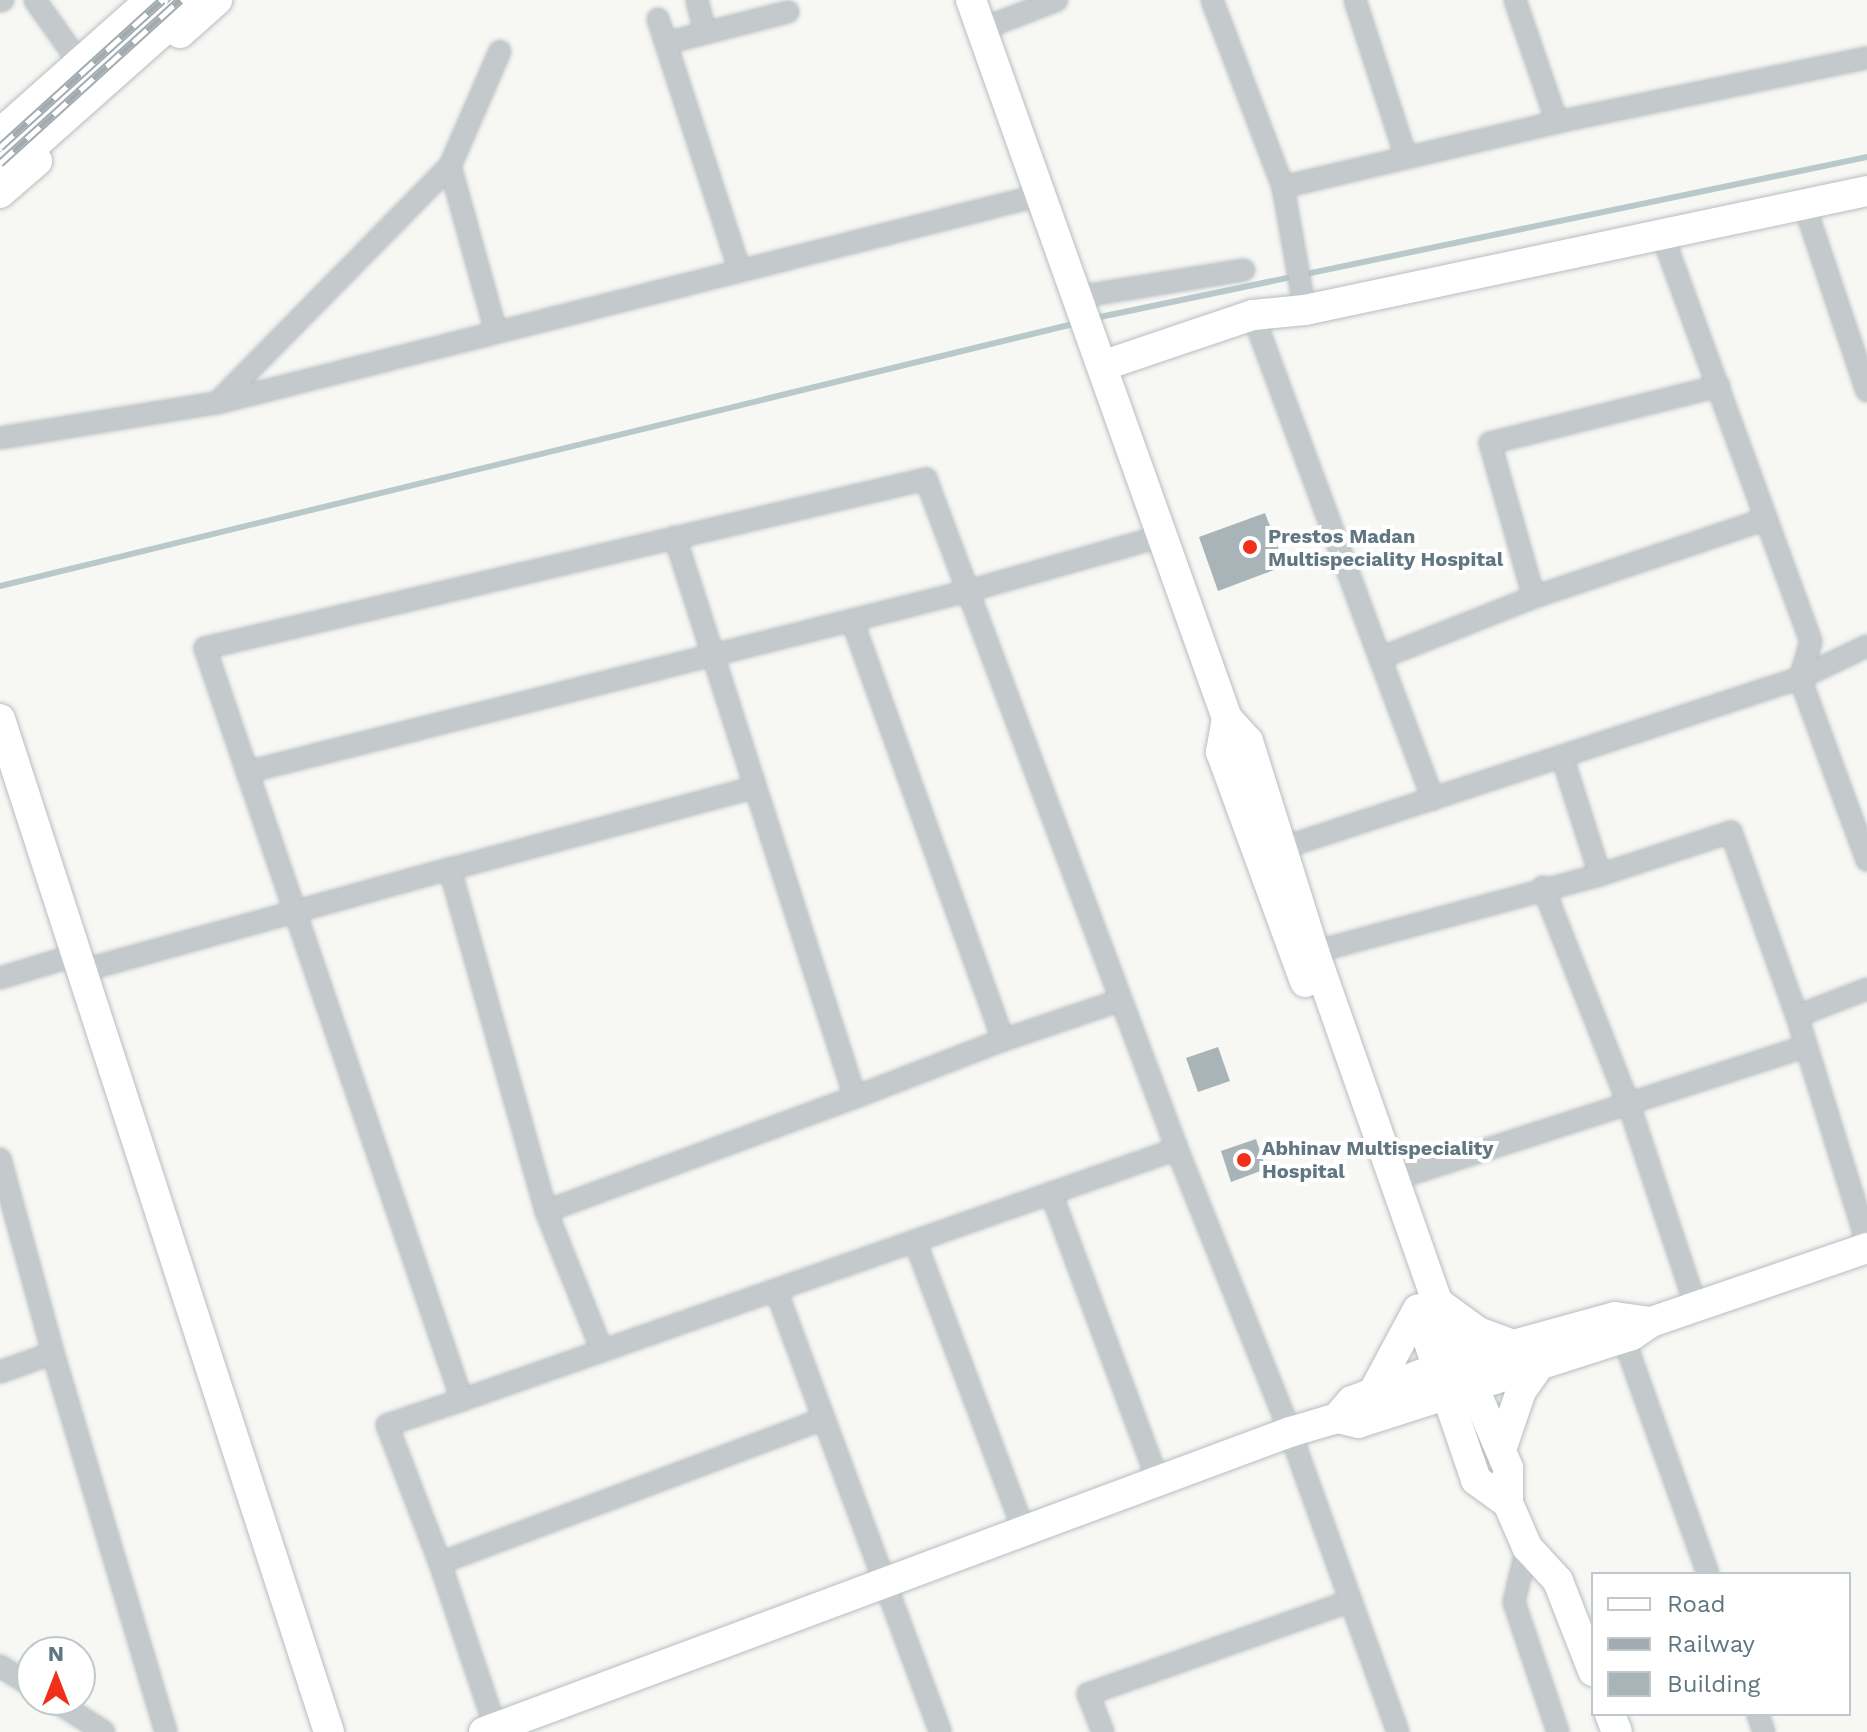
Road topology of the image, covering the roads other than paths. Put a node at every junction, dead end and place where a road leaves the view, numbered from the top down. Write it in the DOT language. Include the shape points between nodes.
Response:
graph roads {
  1 [pos="35,0"];
  2 [pos="142,0"];
  3 [pos="152,0"];
  4 [pos="697,0"];
  5 [pos="971,0"];
  6 [pos="1057,0"];
  7 [pos="1212,0"];
  8 [pos="1355,0"];
  9 [pos="1515,0"];
  10 [pos="210,1"];
  11 [pos="788,12"];
  12 [pos="658,19"];
  13 [pos="982,29"];
  14 [pos="705,33"];
  15 [pos="666,43"];
  16 [pos="500,51"];
  17 [pos="76,58"];
  18 [pos="1867,58"];
  19 [pos="1557,122"];
  20 [pos="0,124"];
  21 [pos="0,135"];
  22 [pos="1406,157"];
  23 [pos="450,166"];
  24 [pos="0,174"];
  25 [pos="1283,187"];
  26 [pos="1867,191"];
  27 [pos="0,193"];
  28 [pos="1041,195"];
  29 [pos="1804,204"];
  30 [pos="1663,237"];
  31 [pos="739,268"];
  32 [pos="1244,270"];
  33 [pos="1078,300"];
  34 [pos="1304,304"];
  35 [pos="1253,315"];
  36 [pos="496,332"];
  37 [pos="1097,353"];
  38 [pos="1862,368"];
  39 [pos="1719,386"];
  40 [pos="1867,391"];
  41 [pos="217,403"];
  42 [pos="0,438"];
  43 [pos="1766,519"];
  44 [pos="1162,536"];
  45 [pos="675,537"];
  46 [pos="968,591"];
  47 [pos="1534,597"];
  48 [pos="852,620"];
  49 [pos="1867,646"];
  50 [pos="709,656"];
  51 [pos="1380,658"];
  52 [pos="1800,678"];
  53 [pos="0,719"];
  54 [pos="1562,756"];
  55 [pos="247,772"];
  56 [pos="753,788"];
  57 [pos="1433,799"];
  58 [pos="1269,852"];
  59 [pos="1867,860"];
  60 [pos="450,869"];
  61 [pos="1600,875"];
  62 [pos="1543,887"];
  63 [pos="295,912"];
  64 [pos="1314,952"];
  65 [pos="78,963"];
  66 [pos="0,978"];
  67 [pos="1867,989"];
  68 [pos="1118,1001"];
  69 [pos="1797,1016"];
  70 [pos="1003,1040"];
  71 [pos="1806,1046"];
  72 [pos="855,1097"];
  73 [pos="1629,1105"];
  74 [pos="1177,1149"];
  75 [pos="0,1159"];
  76 [pos="1392,1180"];
  77 [pos="1051,1193"];
  78 [pos="546,1211"];
  79 [pos="915,1241"];
  80 [pos="1867,1245"];
  81 [pos="776,1290"];
  82 [pos="1427,1306"];
  83 [pos="1696,1306"];
  84 [pos="1619,1327"];
  85 [pos="1511,1344"];
  86 [pos="602,1350"];
  87 [pos="53,1353"];
  88 [pos="1541,1362"];
  89 [pos="0,1372"];
  90 [pos="1454,1376"];
  91 [pos="1373,1393"];
  92 [pos="462,1400"];
  93 [pos="1337,1418"];
  94 [pos="824,1419"];
  95 [pos="1290,1432"];
  96 [pos="1501,1450"];
  97 [pos="1158,1481"];
  98 [pos="1508,1503"];
  99 [pos="1024,1531"];
  100 [pos="1527,1547"];
  101 [pos="440,1563"];
  102 [pos="1707,1572"];
  103 [pos="884,1583"];
  104 [pos="1547,1599"];
  105 [pos="1351,1601"];
  106 [pos="1591,1666"];
  107 [pos="79,1716"];
  108 [pos="492,1731"];
  109 [pos="104,1732"];
  110 [pos="166,1732"];
  111 [pos="329,1732"];
  112 [pos="940,1732"];
  113 [pos="1103,1732"];
  114 [pos="1398,1732"];
  115 [pos="1558,1732"];
  1 -- 17 [label="street"];
  2 -- 17 [label="street"];
  3 -- 21 [label="main road"];
  4 -- 14 [label="street"];
  5 -- 13 [label="street"];
  6 -- 13 [label="street"];
  7 -- 25 [label="street"];
  8 -- 22 [label="street"];
  9 -- 19 [label="street"];
  10 -- 24 [label="main road"];
  10 -- 27 [label="street"];
  11 -- 14 [label="street"];
  12 -- 15 [label="street"];
  13 -- 28 [label="street"];
  14 -- 15 [label="street"];
  15 -- 31 [label="street"];
  16 -- 23 [label="street"];
  17 -- 20 [label="street"];
  18 -- 19 [label="street"];
  19 -- 22 [label="street"];
  22 -- 25 [label="street"];
  23 -- 36 [label="street"];
  23 -- 41 [label="street"];
  25 -- 34 [label="street"];
  26 -- 29 [label="street"];
  28 -- 31 [label="street"];
  28 -- 33 [label="street"];
  29 -- 30 [label="street"];
  29 -- 38 [label="street"];
  30 -- 34 [label="street"];
  30 -- 39 [label="street"];
  31 -- 36 [label="street"];
  32 -- 33 [label="street"];
  33 -- 37 [label="street"];
  34 -- 35 [label="street"];
  35 -- 37 [label="street"];
  35 -- 51 [label="street"];
  36 -- 41 [label="street"];
  37 -- 44 [label="street"];
  38 -- 40 [label="street"];
  39 -- 43 [label="street"];
  39 -- 47 [label="street" via="1490,443"];
  41 -- 42 [label="street"];
  43 -- 47 [label="street"];
  43 -- 52 [label="street" via="1811,642"];
  44 -- 46 [label="street"];
  44 -- 58 [label="street" via="1227,718 1248,741"];
  45 -- 46 [label="street" via="926,479"];
  45 -- 50 [label="street"];
  45 -- 55 [label="street" via="205,648"];
  46 -- 48 [label="street"];
  46 -- 68 [label="street"];
  47 -- 51 [label="street"];
  48 -- 50 [label="street"];
  48 -- 70 [label="street"];
  49 -- 52 [label="street"];
  50 -- 55 [label="street"];
  50 -- 56 [label="street"];
  51 -- 57 [label="street"];
  52 -- 54 [label="street"];
  52 -- 59 [label="street"];
  53 -- 65 [label="street"];
  54 -- 57 [label="street"];
  54 -- 61 [label="street"];
  55 -- 63 [label="street"];
  56 -- 60 [label="street"];
  56 -- 72 [label="street"];
  57 -- 58 [label="street"];
  58 -- 64 [label="street"];
  58 -- 82 [label="street"];
  60 -- 63 [label="street"];
  60 -- 78 [label="street"];
  61 -- 62 [label="street"];
  61 -- 69 [label="street" via="1731,832"];
  62 -- 64 [label="street"];
  62 -- 73 [label="street"];
  63 -- 65 [label="street"];
  63 -- 92 [label="street"];
  64 -- 76 [label="street"];
  65 -- 66 [label="street"];
  65 -- 111 [label="street"];
  67 -- 69 [label="street"];
  68 -- 70 [label="street"];
  68 -- 74 [label="street"];
  69 -- 71 [label="street"];
  70 -- 72 [label="street"];
  71 -- 73 [label="street"];
  71 -- 80 [label="street"];
  72 -- 78 [label="street"];
  73 -- 76 [label="street" via="1524,1140 1482,1147"];
  73 -- 83 [label="street"];
  74 -- 77 [label="street"];
  74 -- 95 [label="street"];
  75 -- 87 [label="street"];
  76 -- 82 [label="street"];
  77 -- 79 [label="street"];
  77 -- 97 [label="street"];
  78 -- 86 [label="street"];
  79 -- 81 [label="street"];
  79 -- 99 [label="street"];
  80 -- 83 [label="street"];
  81 -- 86 [label="street"];
  81 -- 94 [label="street"];
  82 -- 85 [label="street"];
  82 -- 90 [label="street"];
  82 -- 91 [label="street"];
  83 -- 84 [label="street"];
  84 -- 85 [label="street"];
  84 -- 88 [label="street"];
  84 -- 102 [label="street"];
  85 -- 90 [label="street"];
  86 -- 92 [label="street"];
  87 -- 89 [label="street"];
  87 -- 110 [label="street"];
  88 -- 90 [label="street"];
  88 -- 96 [label="street" via="1521,1391"];
  90 -- 91 [label="street"];
  90 -- 93 [label="street" via="1358,1423"];
  90 -- 96 [label="street"];
  90 -- 98 [label="street" via="1476,1480"];
  91 -- 93 [label="street" via="1352,1401"];
  92 -- 101 [label="street" via="387,1425"];
  93 -- 95 [label="street"];
  94 -- 101 [label="street"];
  94 -- 103 [label="street"];
  95 -- 97 [label="street"];
  95 -- 105 [label="street"];
  96 -- 98 [label="street" via="1508,1468"];
  97 -- 99 [label="street"];
  98 -- 100 [label="street"];
  99 -- 103 [label="street"];
  100 -- 104 [label="street"];
  100 -- 106 [label="street" via="1558,1581"];
  100 -- 115 [label="street" via="1514,1602"];
  101 -- 108 [label="street"];
  103 -- 108 [label="street"];
  103 -- 112 [label="street"];
  105 -- 113 [label="street" via="1088,1694"];
  105 -- 114 [label="street"];
  107 -- 109 [label="street"];
}
